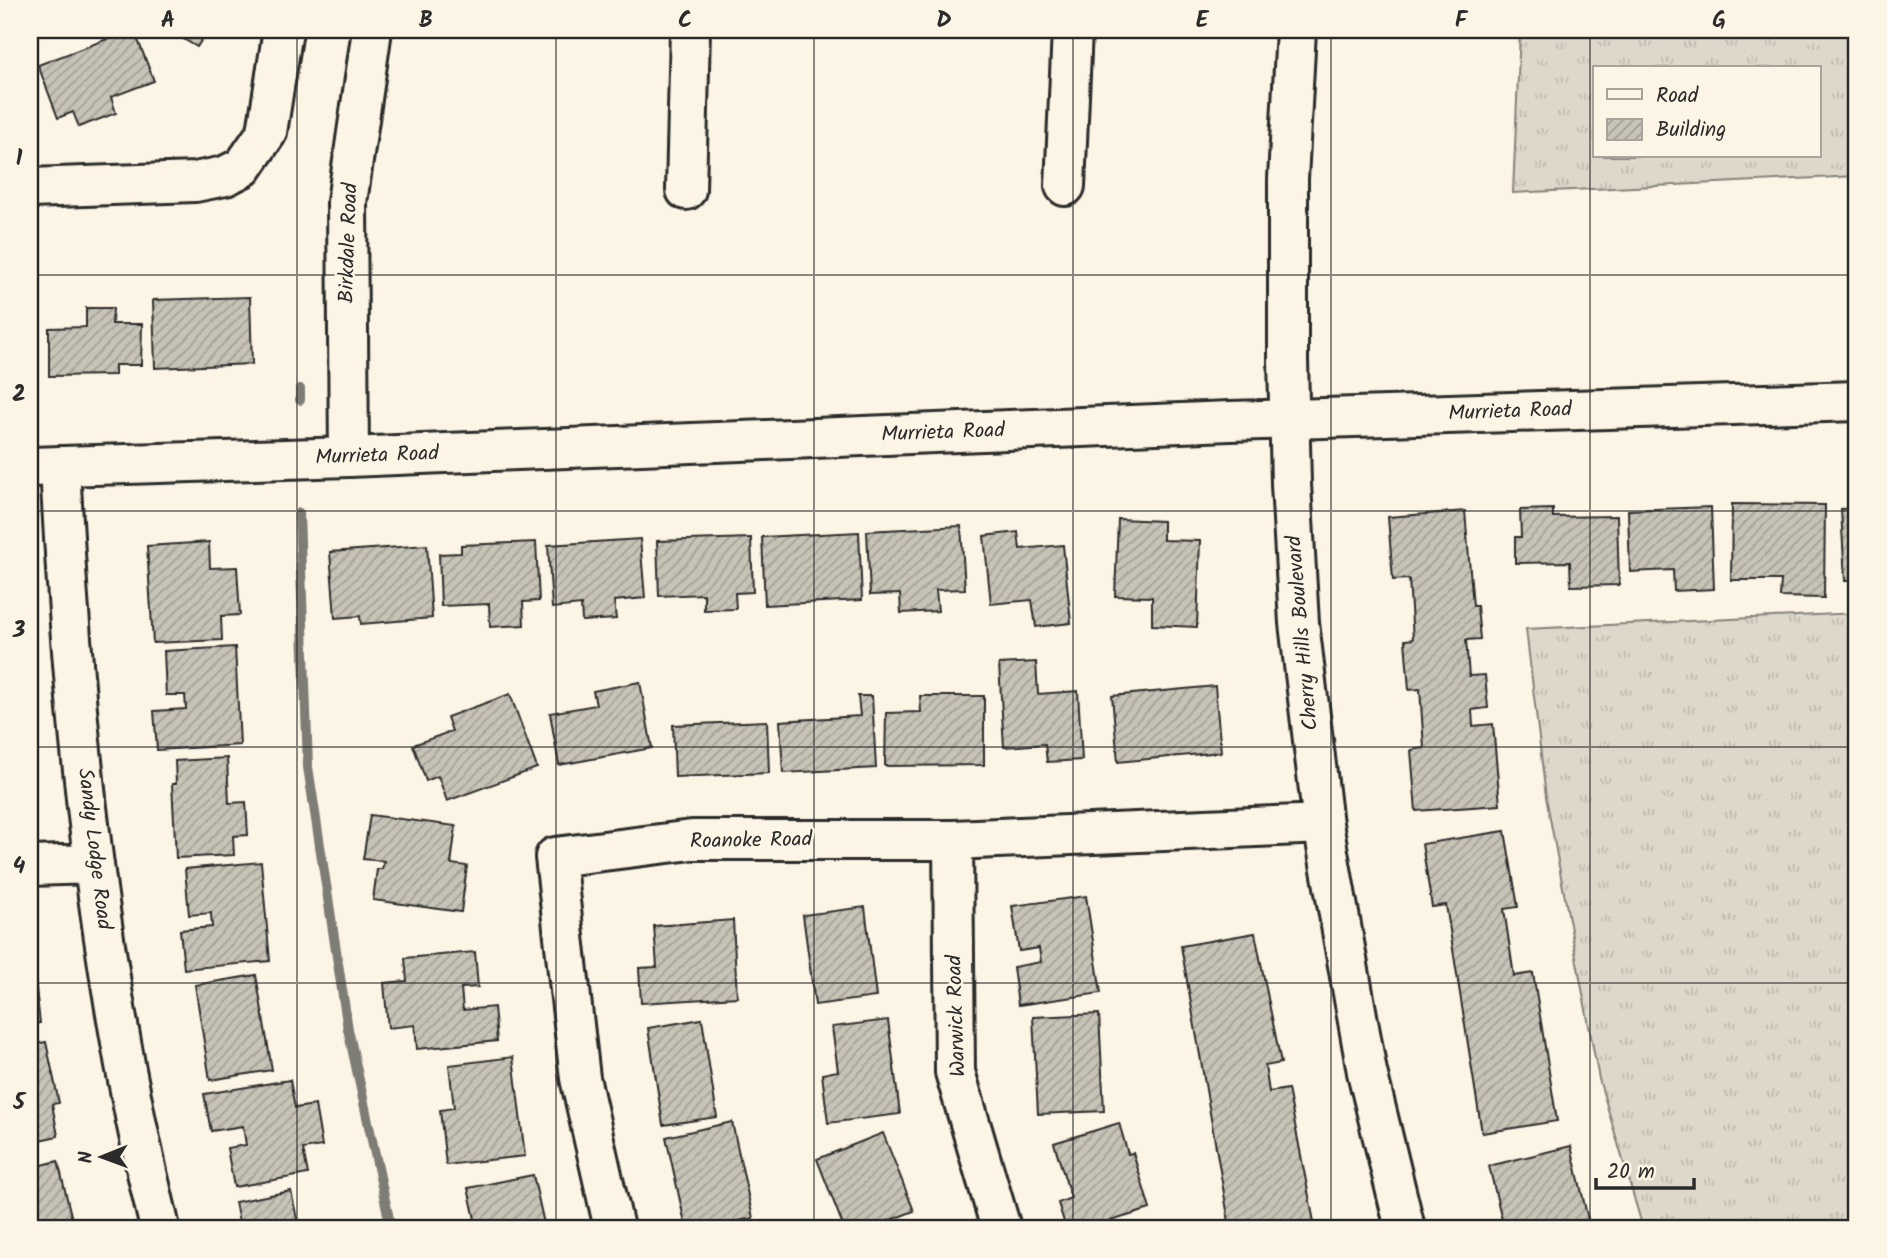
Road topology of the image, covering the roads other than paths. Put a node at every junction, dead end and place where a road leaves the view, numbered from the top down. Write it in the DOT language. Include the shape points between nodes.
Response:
graph roads {
  1 [pos="283,30"];
  2 [pos="372,30"];
  3 [pos="690,30"];
  4 [pos="1072,30"];
  5 [pos="1296,30"];
  6 [pos="1065,186"];
  7 [pos="30,188"];
  8 [pos="686,190"];
  9 [pos="1857,401"];
  10 [pos="1290,419"];
  11 [pos="349,457"];
  12 [pos="45,467"];
  13 [pos="1323,824"];
  14 [pos="953,839"];
  15 [pos="94,864"];
  16 [pos="30,866"];
  17 [pos="160,1228"];
  18 [pos="614,1228"];
  19 [pos="1001,1228"];
  20 [pos="1405,1228"];
  1 -- 7 [label="street" via="267,132 243,167 195,182"];
  2 -- 11 [label="street, Birkdale Road" via="347,202"];
  3 -- 8 [label="street"];
  4 -- 6 [label="street"];
  5 -- 10 [label="street, Cherry Hills Boulevard" via="1288,179"];
  9 -- 10 [label="street, Murrieta Road"];
  10 -- 11 [label="street, Murrieta Road"];
  10 -- 13 [label="street, Cherry Hills Boulevard" via="1299,623"];
  11 -- 12 [label="street, Murrieta Road"];
  12 -- 15 [label="street, Sandy Lodge Road" via="75,680"];
  13 -- 14 [label="street, Roanoke Road"];
  13 -- 20 [label="street, Cherry Hills Boulevard" via="1367,1072"];
  14 -- 18 [label="street, Roanoke Road" via="692,841 555,857 580,1078"];
  14 -- 19 [label="street, Warwick Road" via="955,1072"];
  15 -- 16 [label="street"];
  15 -- 17 [label="street, Sandy Lodge Road" via="121,1039"];
}
